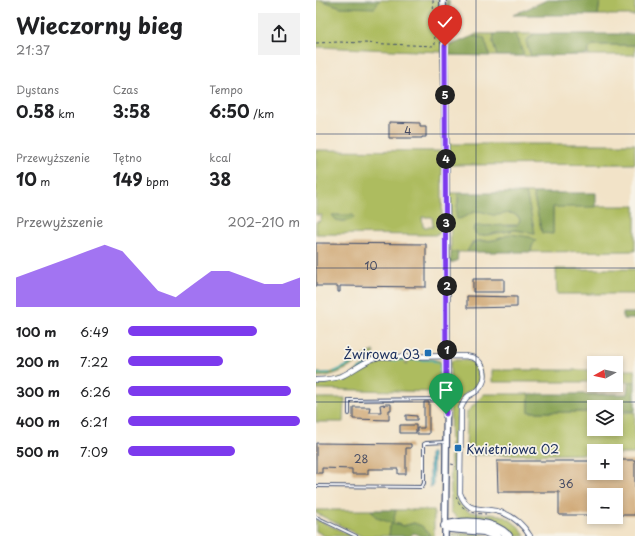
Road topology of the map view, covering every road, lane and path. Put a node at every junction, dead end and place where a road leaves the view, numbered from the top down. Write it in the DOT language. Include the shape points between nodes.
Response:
graph roads {
  1 [pos="433,0"];
  2 [pos="443,0"];
  3 [pos="316,43"];
  4 [pos="447,356"];
  5 [pos="316,380"];
  6 [pos="446,399"];
  7 [pos="349,414"];
  8 [pos="446,442"];
  9 [pos="316,486"];
  10 [pos="316,517"];
  11 [pos="445,526"];
  12 [pos="356,536"];
  13 [pos="445,536"];
  14 [pos="496,536"];
  15 [pos="508,536"];
  16 [pos="530,536"];
  1 -- 3 [label="path" via="435,46"];
  2 -- 4 [label="street"];
  4 -- 5 [label="street" via="379,357 367,360 339,377"];
  4 -- 6 [label="street"];
  4 -- 16 [label="street" via="473,357 483,367 485,374 482,386 468,397 461,408 462,498 473,508 510,515 520,522"];
  6 -- 7 [label="lane" via="349,400"];
  6 -- 8 [label="street"];
  8 -- 9 [label="lane" via="424,444 422,487"];
  8 -- 11 [label="street"];
  10 -- 12 [label="lane"];
  11 -- 13 [label="street"];
  11 -- 14 [label="highway" via="452,529 484,531"];
  11 -- 15 [label="highway" via="471,523 485,525 498,528"];
}
